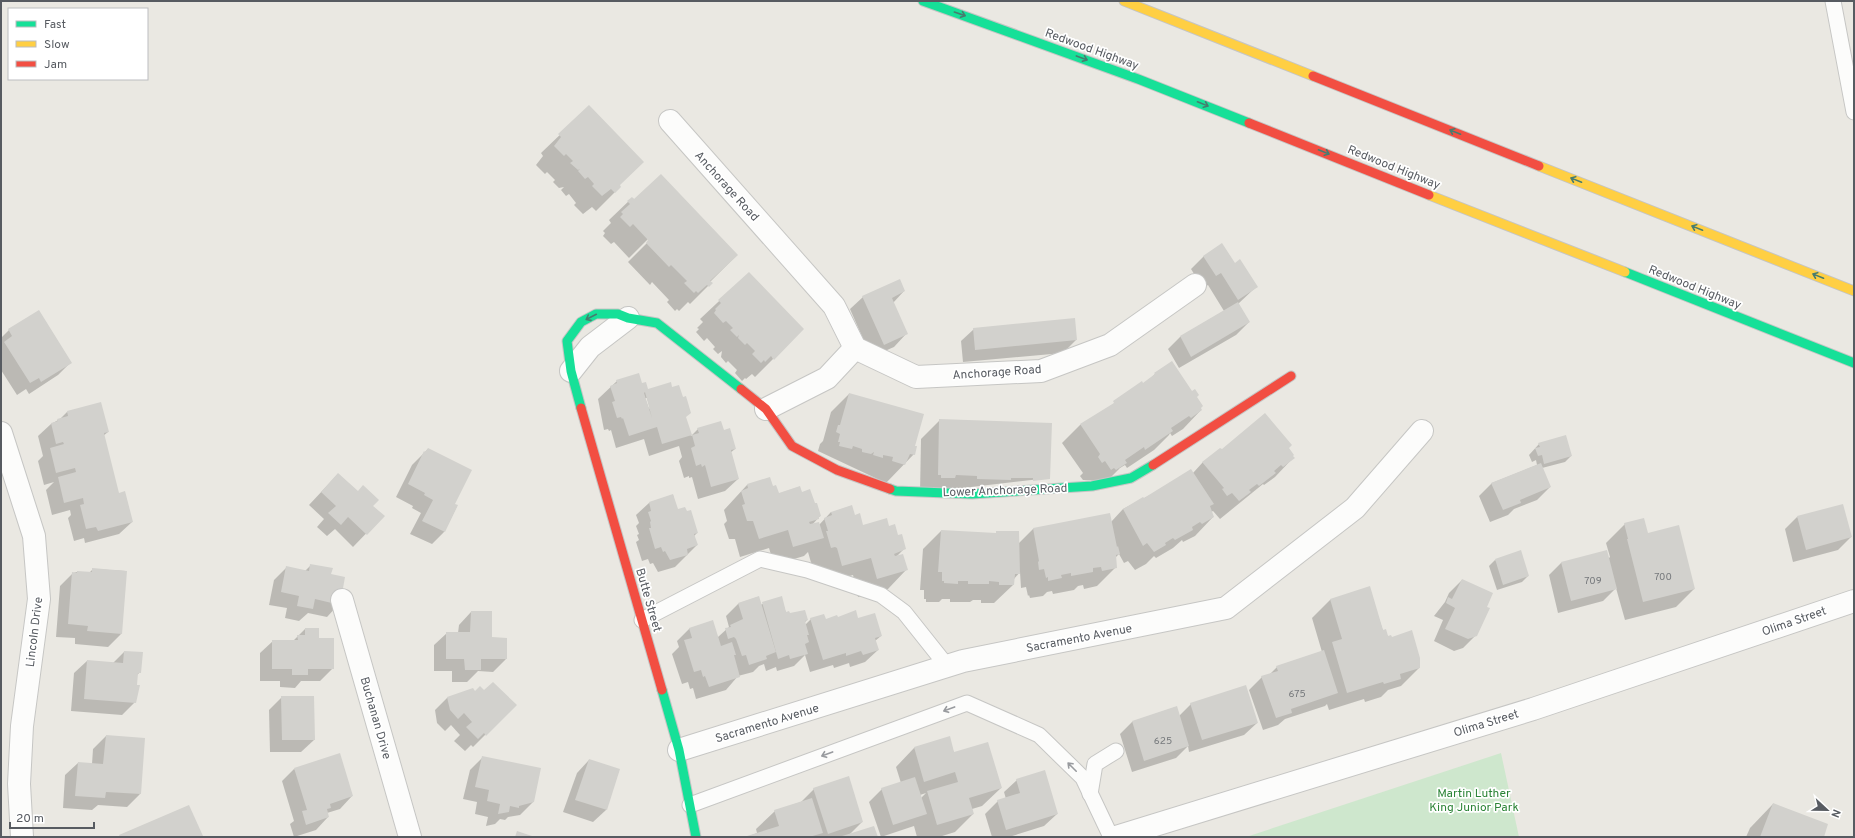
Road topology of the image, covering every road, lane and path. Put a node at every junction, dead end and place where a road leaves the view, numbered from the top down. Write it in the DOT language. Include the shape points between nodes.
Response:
graph roads {
  1 [pos="923,1"];
  2 [pos="1124,1"];
  3 [pos="1833,1"];
  4 [pos="1854,112"];
  5 [pos="670,121"];
  6 [pos="1194,285"];
  7 [pos="1854,291"];
  8 [pos="628,318"];
  9 [pos="855,348"];
  10 [pos="1854,363"];
  11 [pos="570,372"];
  12 [pos="1291,376"];
  13 [pos="766,409"];
  14 [pos="1422,431"];
  15 [pos="1,432"];
  16 [pos="342,600"];
  17 [pos="1854,601"];
  18 [pos="642,620"];
  19 [pos="947,666"];
  20 [pos="679,750"];
  21 [pos="1116,751"];
  22 [pos="1090,794"];
  23 [pos="690,805"];
  24 [pos="22,837"];
  25 [pos="410,837"];
  26 [pos="696,837"];
  27 [pos="1111,837"];
  28 [pos="1116,837"];
  1 -- 10 [label="main road, Redwood Highway, one-way" via="1138,79"];
  7 -- 2 [label="main road, one-way"];
  3 -- 4 [label="lane"];
  5 -- 9 [label="street, Anchorage Road" via="834,306"];
  6 -- 9 [label="street, Anchorage Road" via="1110,344 1041,371 916,377"];
  8 -- 11 [label="street, Lower Anchorage Road" via="590,347"];
  8 -- 13 [label="main road, Lower Anchorage Road" via="657,323"];
  9 -- 13 [label="street" via="827,378"];
  11 -- 18 [label="main road, Butte Street"];
  12 -- 13 [label="main road, Lower Anchorage Road" via="1131,478 1085,487 972,494 896,491 837,470 792,446"];
  14 -- 19 [label="street, Sacramento Avenue" via="1355,508 1226,608"];
  15 -- 24 [label="street, Lincoln Drive" via="34,536 39,599 22,726 19,784"];
  16 -- 25 [label="street, Buchanan Drive"];
  17 -- 28 [label="street, Olima Street" via="1533,709"];
  18 -- 19 [label="lane" via="760,559 807,570 881,595 904,612"];
  18 -- 20 [label="main road, Butte Street"];
  19 -- 20 [label="street, Sacramento Avenue"];
  20 -- 23 [label="main road, Butte Street"];
  21 -- 22 [label="lane" via="1095,764"];
  22 -- 23 [label="lane, one-way" via="1083,778 1039,734 967,703"];
  22 -- 27 [label="lane"];
  23 -- 26 [label="main road, Butte Street"];
}
